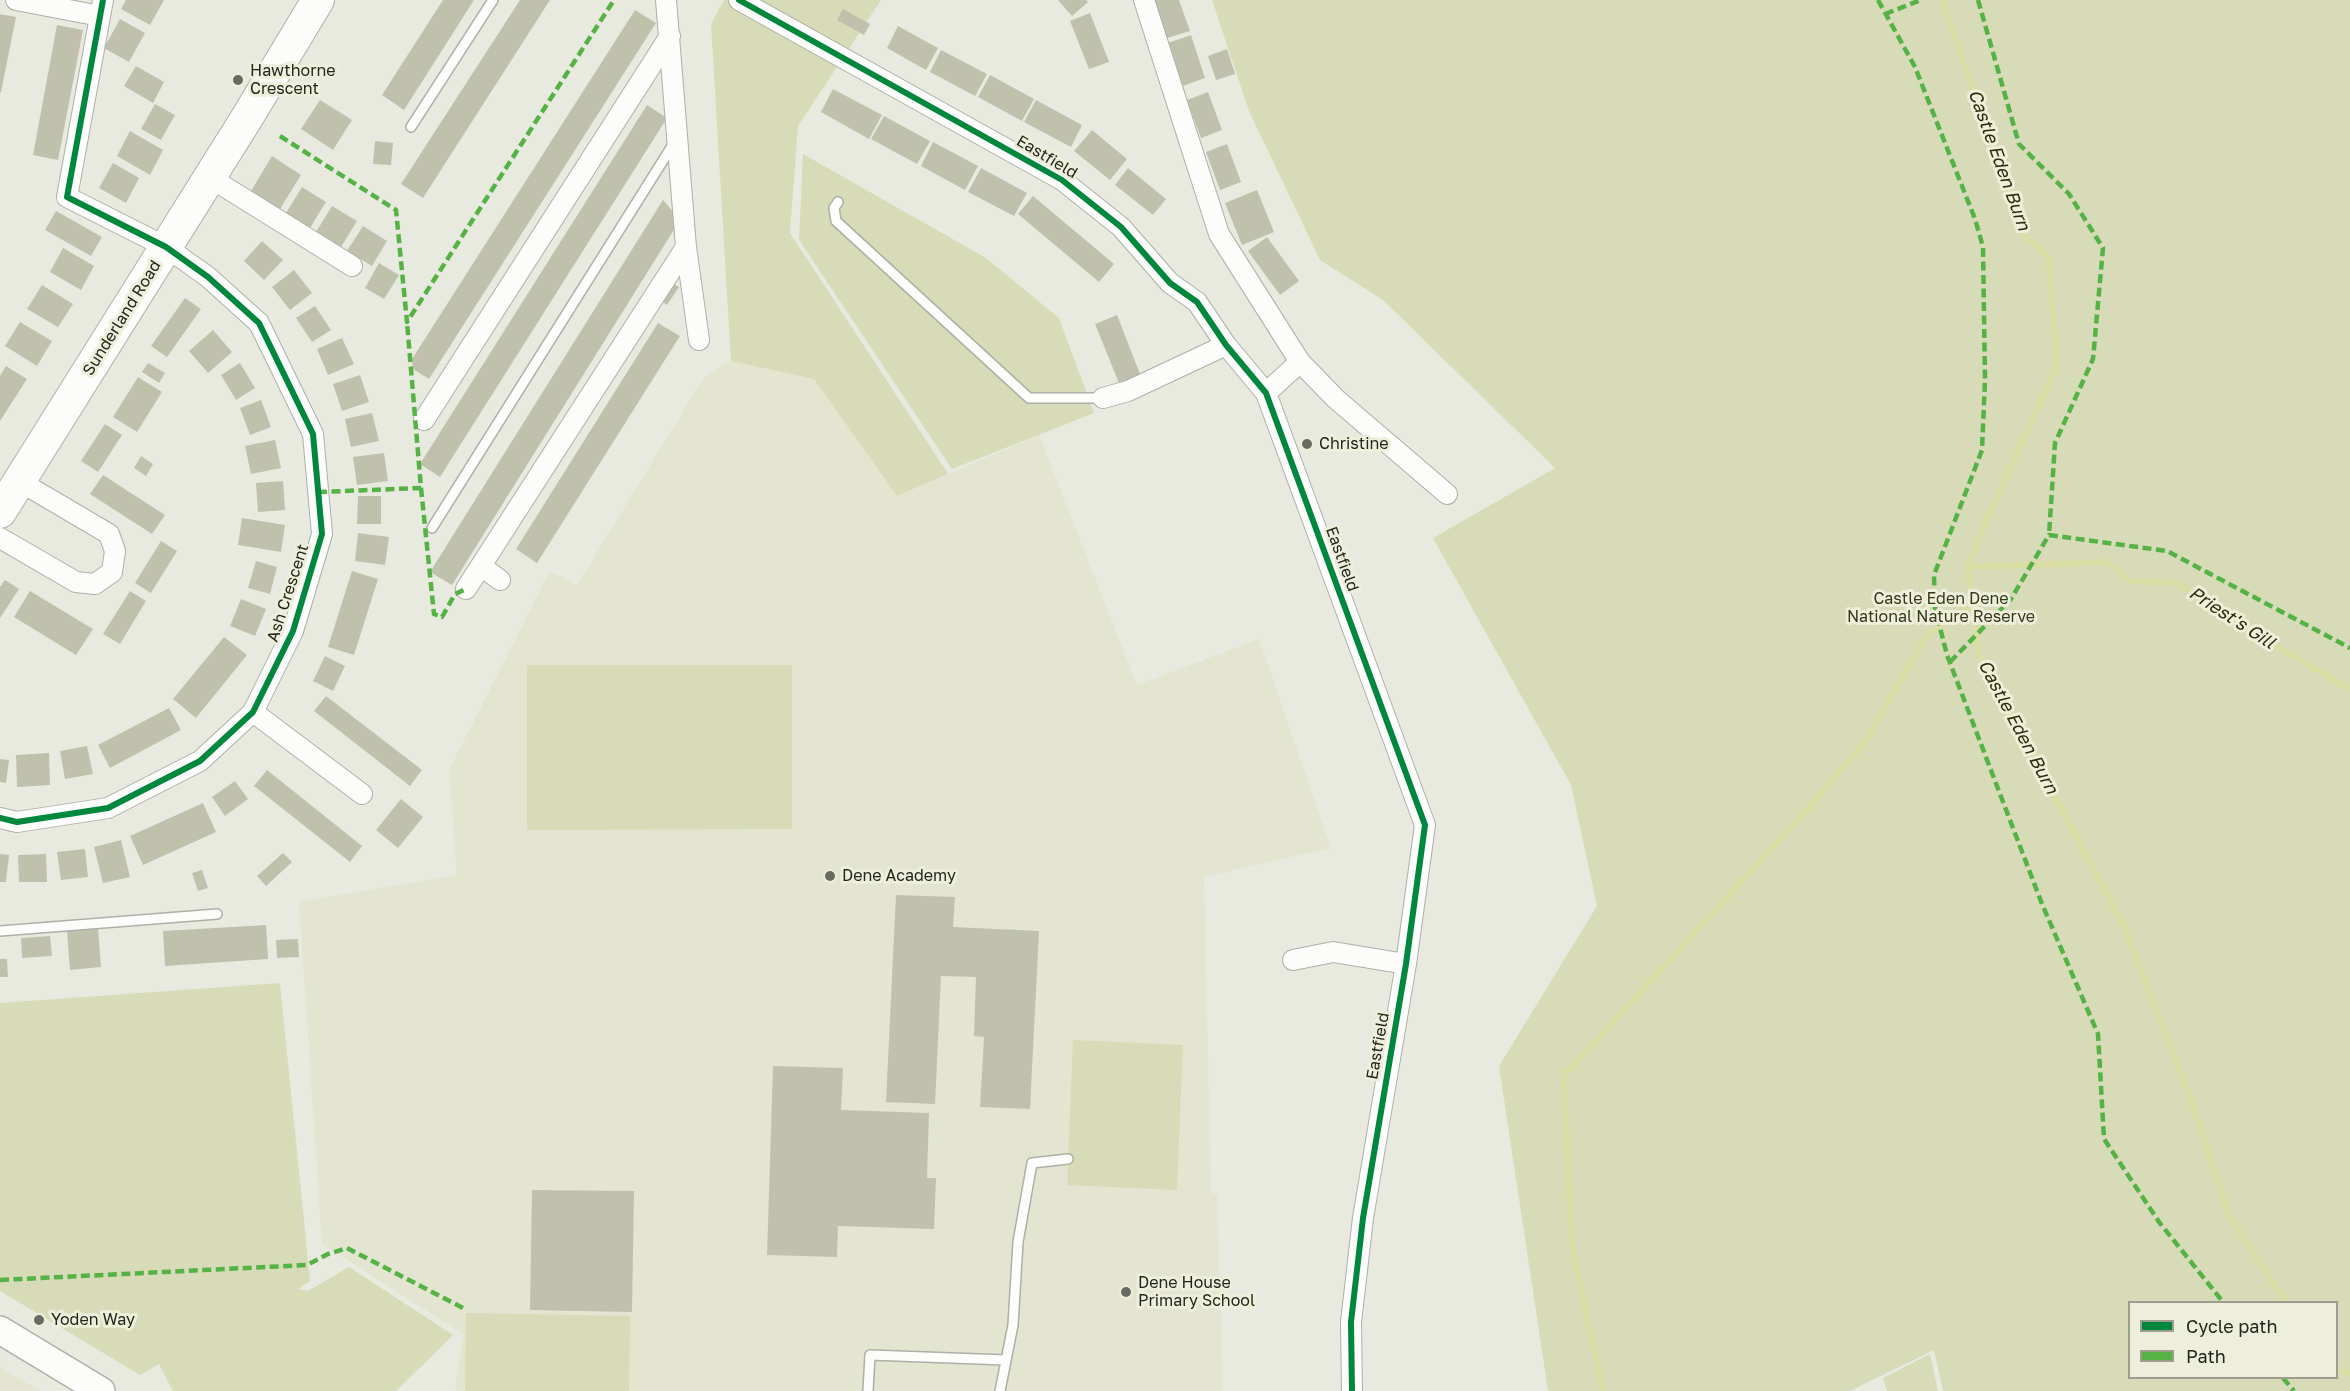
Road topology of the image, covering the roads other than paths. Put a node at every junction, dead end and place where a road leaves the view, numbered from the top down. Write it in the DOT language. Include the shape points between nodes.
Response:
graph roads {
  1 [pos="16,0"];
  2 [pos="318,0"];
  3 [pos="493,0"];
  4 [pos="666,0"];
  5 [pos="739,0"];
  6 [pos="1144,0"];
  7 [pos="101,8"];
  8 [pos="670,36"];
  9 [pos="411,128"];
  10 [pos="677,138"];
  11 [pos="209,177"];
  12 [pos="838,202"];
  13 [pos="166,247"];
  14 [pos="686,247"];
  15 [pos="352,266"];
  16 [pos="699,340"];
  17 [pos="1226,345"];
  18 [pos="1300,362"];
  19 [pos="1266,393"];
  20 [pos="1103,398"];
  21 [pos="424,420"];
  22 [pos="19,481"];
  23 [pos="1447,494"];
  24 [pos="0,512"];
  25 [pos="432,528"];
  26 [pos="0,538"];
  27 [pos="481,566"];
  28 [pos="500,579"];
  29 [pos="466,589"];
  30 [pos="253,712"];
  31 [pos="362,794"];
  32 [pos="0,818"];
  33 [pos="218,914"];
  34 [pos="0,931"];
  35 [pos="1293,960"];
  36 [pos="1406,964"];
  37 [pos="1068,1159"];
  38 [pos="0,1330"];
  39 [pos="1006,1360"];
  40 [pos="100,1391"];
  41 [pos="868,1391"];
  42 [pos="1000,1391"];
  43 [pos="1352,1391"];
  1 -- 7 [label="street"];
  2 -- 11 [label="main road, Sunderland Road"];
  3 -- 9 [label="lane"];
  4 -- 8 [label="street"];
  5 -- 17 [label="street, Eastfield" via="1062,180 1121,227 1170,283 1197,302"];
  6 -- 18 [label="street" via="1219,234"];
  7 -- 13 [label="street, Ash Crescent" via="67,197"];
  8 -- 10 [label="street"];
  8 -- 21 [label="street"];
  10 -- 14 [label="street"];
  10 -- 25 [label="lane"];
  11 -- 13 [label="main road, Sunderland Road"];
  11 -- 15 [label="street"];
  12 -- 20 [label="lane" via="834,208 836,221 1029,398"];
  13 -- 22 [label="main road, Sunderland Road"];
  13 -- 30 [label="street, Ash Crescent" via="208,277 259,323 313,434 322,534 293,631"];
  14 -- 16 [label="street"];
  14 -- 27 [label="street"];
  17 -- 19 [label="street, Eastfield"];
  17 -- 20 [label="street" via="1128,391"];
  18 -- 19 [label="street"];
  18 -- 23 [label="street" via="1336,399"];
  19 -- 36 [label="street, Eastfield" via="1425,825"];
  22 -- 24 [label="main road, Sunderland Road"];
  22 -- 26 [label="street" via="109,534 115,550 112,572 95,584 75,582"];
  27 -- 28 [label="street"];
  27 -- 29 [label="street"];
  30 -- 31 [label="street"];
  30 -- 32 [label="street, Ash Crescent" via="200,762 108,808 17,822"];
  33 -- 34 [label="lane"];
  35 -- 36 [label="street" via="1333,952"];
  36 -- 43 [label="street, Eastfield" via="1363,1218 1351,1322"];
  37 -- 39 [label="lane" via="1032,1163 1018,1242 1013,1325"];
  38 -- 40 [label="main road"];
  39 -- 41 [label="lane" via="870,1354"];
  39 -- 42 [label="lane"];
}
